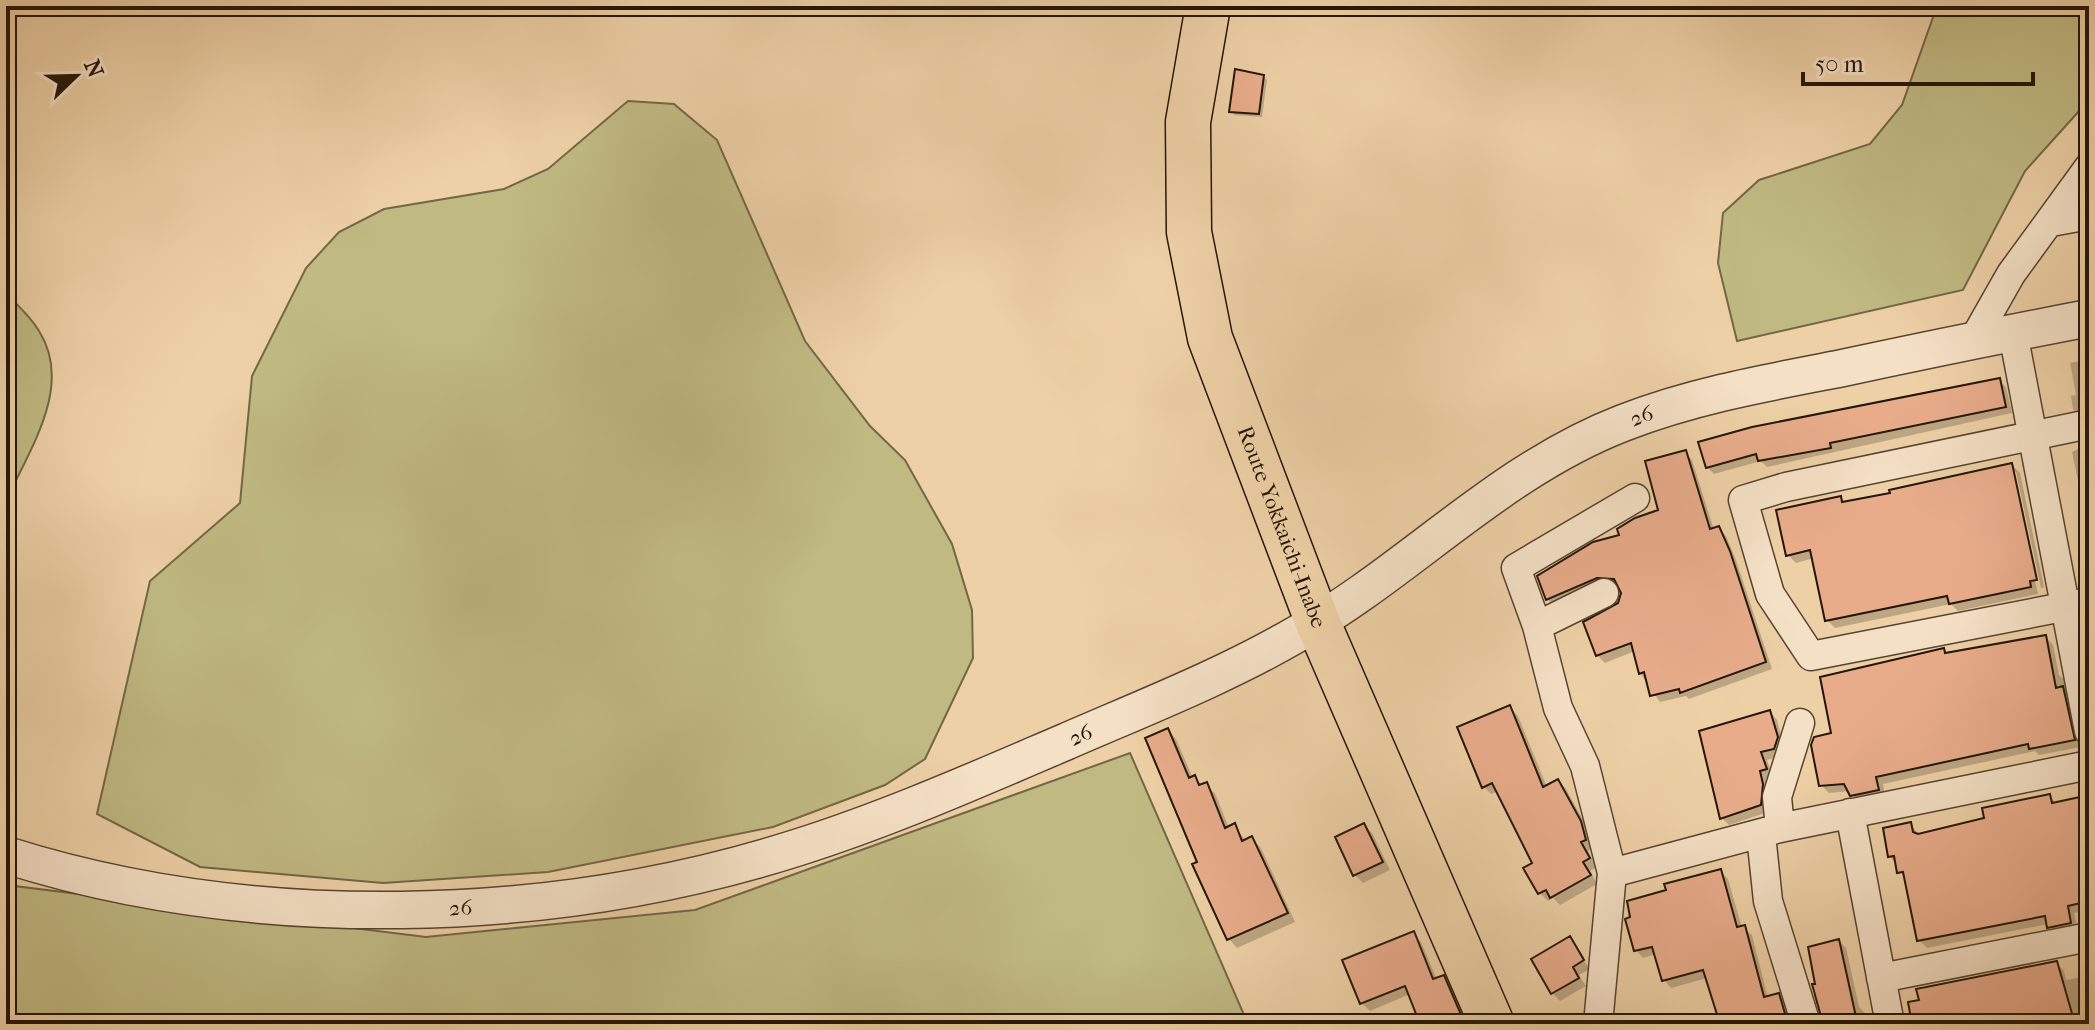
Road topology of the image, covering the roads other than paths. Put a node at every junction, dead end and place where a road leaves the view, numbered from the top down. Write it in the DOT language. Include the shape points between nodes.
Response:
graph roads {
  1 [pos="1208,6"];
  2 [pos="2089,167"];
  3 [pos="2089,215"];
  4 [pos="2051,222"];
  5 [pos="2089,318"];
  6 [pos="2013,333"];
  7 [pos="1973,341"];
  8 [pos="2089,424"];
  9 [pos="2032,436"];
  10 [pos="1635,498"];
  11 [pos="1604,593"];
  12 [pos="2077,605"];
  13 [pos="1318,623"];
  14 [pos="1537,626"];
  15 [pos="1800,723"];
  16 [pos="2089,731"];
  17 [pos="2089,765"];
  18 [pos="1850,813"];
  19 [pos="1770,831"];
  20 [pos="6,855"];
  21 [pos="1612,873"];
  22 [pos="2089,937"];
  23 [pos="1881,978"];
  24 [pos="1492,1024"];
  25 [pos="1598,1024"];
  26 [pos="1806,1024"];
  27 [pos="1890,1024"];
  1 -- 13 [label="main road, Route Yokkaichi-Inabe" via="1188,122 1189,232 1210,338"];
  2 -- 4 [label="street"];
  3 -- 4 [label="street"];
  4 -- 7 [label="street" via="2011,274"];
  5 -- 6 [label="street, 26"];
  6 -- 7 [label="street, 26"];
  6 -- 9 [label="street"];
  7 -- 13 [label="street, 26" via="1711,394 1620,424 1504,485"];
  8 -- 9 [label="street"];
  9 -- 12 [label="street"];
  9 -- 12 [label="street" via="1743,500 1770,594 1811,656"];
  10 -- 14 [label="street" via="1516,568"];
  11 -- 14 [label="street"];
  12 -- 16 [label="street"];
  13 -- 20 [label="street, 26" via="1246,663 908,810 791,850 658,884 555,900 340,909 176,894"];
  13 -- 24 [label="main road, Route Yokkaichi-Inabe"];
  14 -- 21 [label="street" via="1558,708 1585,766"];
  15 -- 19 [label="street"];
  17 -- 18 [label="street"];
  18 -- 19 [label="street"];
  18 -- 23 [label="street"];
  19 -- 21 [label="street"];
  19 -- 26 [label="street" via="1768,901"];
  21 -- 25 [label="street"];
  22 -- 23 [label="street"];
  23 -- 27 [label="street"];
}
